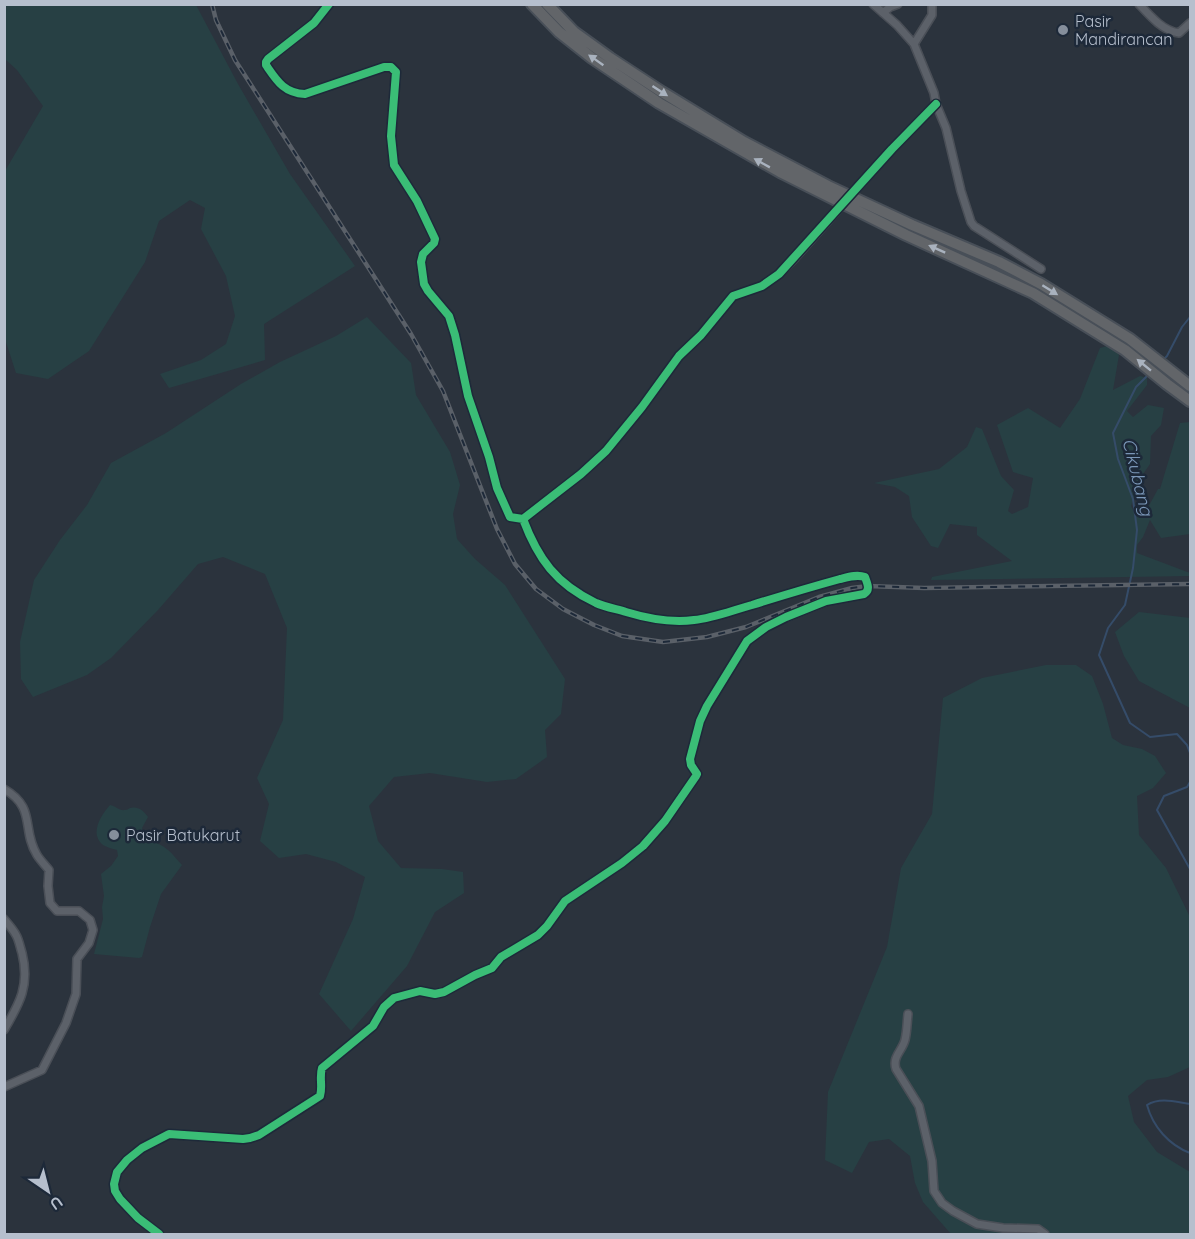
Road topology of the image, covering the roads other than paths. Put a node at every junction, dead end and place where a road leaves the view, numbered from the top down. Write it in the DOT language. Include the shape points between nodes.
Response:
graph roads {
  1 [pos="329,4"];
  2 [pos="532,4"];
  3 [pos="547,4"];
  4 [pos="873,4"];
  5 [pos="898,4"];
  6 [pos="932,4"];
  7 [pos="1139,4"];
  8 [pos="883,13"];
  9 [pos="1191,23"];
  10 [pos="914,44"];
  11 [pos="936,104"];
  12 [pos="1041,269"];
  13 [pos="1191,386"];
  14 [pos="1191,401"];
  15 [pos="523,519"];
  16 [pos="4,789"];
  17 [pos="4,919"];
  18 [pos="908,1014"];
  19 [pos="4,1030"];
  20 [pos="4,1087"];
  21 [pos="159,1234"];
  22 [pos="1045,1234"];
  1 -- 15 [label="street" via="316,22 268,59 266,65 284,88 299,94 384,67 396,72 391,136 394,165 435,239 421,262 424,284 449,316 468,396 497,488 510,517"];
  14 -- 2 [label="highway, one-way" via="1125,350 1033,293 780,172 659,103 592,58"];
  3 -- 13 [label="highway, one-way" via="574,32 610,58 744,142 828,186 1041,284 1131,339"];
  4 -- 8 [label="street"];
  5 -- 8 [label="street"];
  6 -- 10 [label="street" via="932,15"];
  7 -- 9 [label="street" via="1172,32 1179,33"];
  8 -- 10 [label="street"];
  10 -- 11 [label="street"];
  11 -- 12 [label="street" via="971,222"];
  11 -- 15 [label="street, bridge" via="779,274 762,286 733,296 679,356 606,451"];
  15 -- 21 [label="street" via="544,563 570,589 597,604 643,617 681,621 708,618 853,576 865,577 868,590 786,617 743,645 704,714 690,758 697,775 648,842 565,901 538,935 501,957 492,968 444,992 418,992 390,1001 373,1026 322,1068 320,1096 259,1135 243,1139 169,1134 129,1158 117,1172 115,1191 138,1218"];
  16 -- 20 [label="street" via="24,806 36,854 49,870 50,903 57,911 79,911 90,920 93,930 77,959 73,1004 42,1070"];
  17 -- 19 [label="street" via="16,935 25,968 21,999"];
  18 -- 22 [label="street" via="904,1042 895,1064 920,1109 936,1195 944,1206 977,1224 1038,1229"];
}
